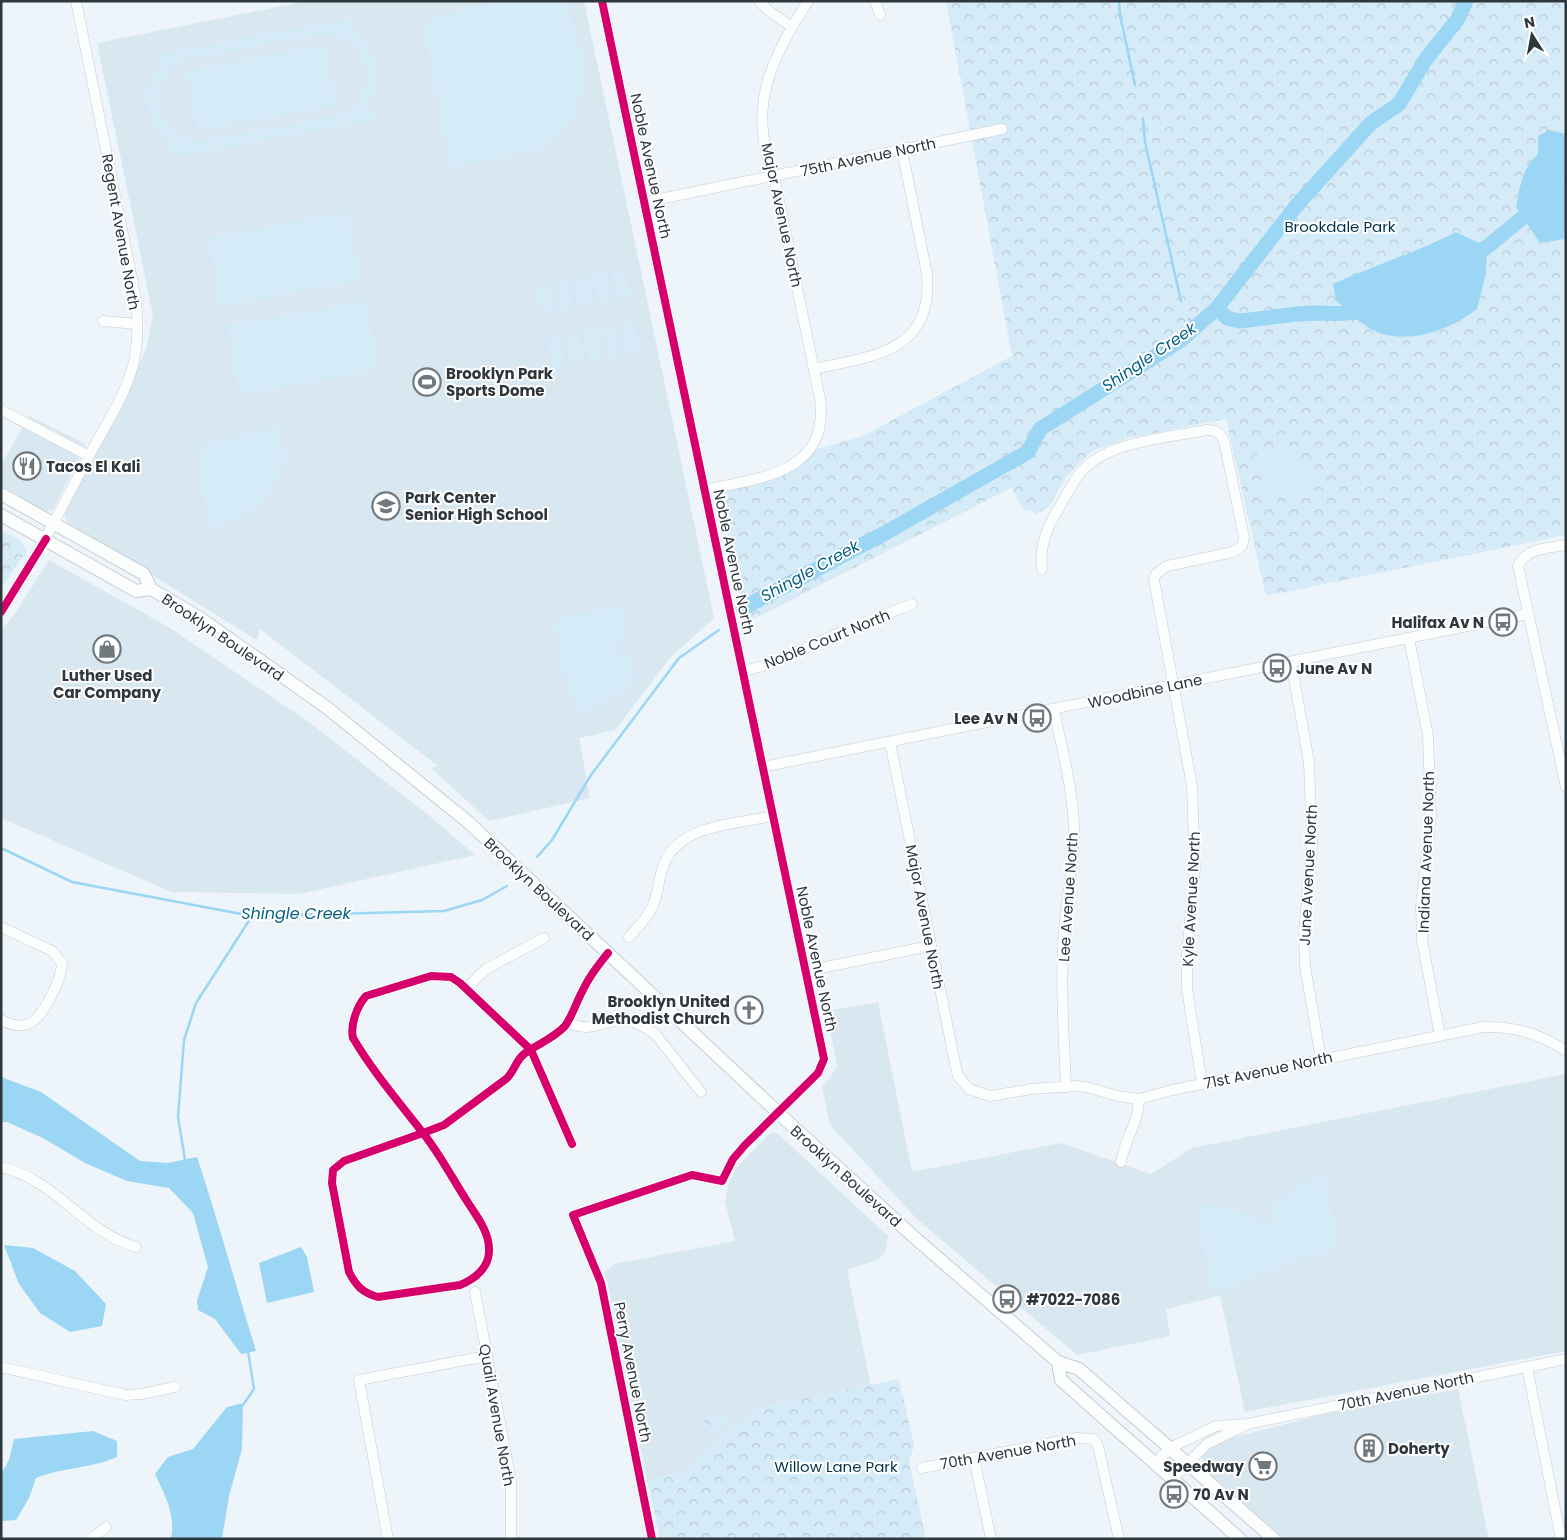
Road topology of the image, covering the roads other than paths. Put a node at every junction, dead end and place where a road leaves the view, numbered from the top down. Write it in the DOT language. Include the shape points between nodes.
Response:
graph roads {
  1 [pos="76,1"];
  2 [pos="602,1"];
  3 [pos="759,1"];
  4 [pos="808,1"];
  5 [pos="875,1"];
  6 [pos="880,15"];
  7 [pos="792,27"];
  8 [pos="1002,129"];
  9 [pos="902,150"];
  10 [pos="774,176"];
  11 [pos="644,202"];
  12 [pos="103,321"];
  13 [pos="137,324"];
  14 [pos="814,369"];
  15 [pos="1,410"];
  16 [pos="89,456"];
  17 [pos="704,490"];
  18 [pos="1,494"];
  19 [pos="1,515"];
  20 [pos="55,522"];
  21 [pos="46,539"];
  22 [pos="1566,545"];
  23 [pos="1042,569"];
  24 [pos="150,589"];
  25 [pos="912,604"];
  26 [pos="1,612"];
  27 [pos="1528,614"];
  28 [pos="1409,638"];
  29 [pos="1291,662"];
  30 [pos="742,671"];
  31 [pos="1172,685"];
  32 [pos="1054,710"];
  33 [pos="890,742"];
  34 [pos="762,767"];
  35 [pos="1566,787"];
  36 [pos="772,816"];
  37 [pos="1,927"];
  38 [pos="628,937"];
  39 [pos="544,938"];
  40 [pos="930,946"];
  41 [pos="608,953"];
  42 [pos="806,972"];
  43 [pos="466,988"];
  44 [pos="1,1020"];
  45 [pos="568,1021"];
  46 [pos="1440,1036"];
  47 [pos="531,1050"];
  48 [pos="1566,1050"];
  49 [pos="1321,1059"];
  50 [pos="1202,1084"];
  51 [pos="1066,1087"];
  52 [pos="968,1089"];
  53 [pos="701,1092"];
  54 [pos="1139,1099"];
  55 [pos="779,1114"];
  56 [pos="423,1133"];
  57 [pos="572,1144"];
  58 [pos="1121,1162"];
  59 [pos="1,1167"];
  60 [pos="136,1247"];
  61 [pos="475,1292"];
  62 [pos="487,1356"];
  63 [pos="1566,1359"];
  64 [pos="1058,1362"];
  65 [pos="1,1367"];
  66 [pos="1527,1367"];
  67 [pos="175,1387"];
  68 [pos="1247,1424"];
  69 [pos="1170,1448"];
  70 [pos="974,1458"];
  71 [pos="1187,1462"];
  72 [pos="1155,1464"];
  73 [pos="922,1468"];
  74 [pos="1172,1479"];
  75 [pos="106,1527"];
  76 [pos="91,1539"];
  77 [pos="388,1539"];
  78 [pos="511,1539"];
  79 [pos="652,1539"];
  80 [pos="991,1539"];
  81 [pos="1118,1539"];
  82 [pos="1240,1539"];
  83 [pos="1274,1539"];
  84 [pos="1561,1539"];
  1 -- 13 [label="street, Regent Avenue North" via="133,284"];
  2 -- 11 [label="street, Noble Avenue North"];
  3 -- 7 [label="street"];
  4 -- 7 [label="street"];
  5 -- 6 [label="street"];
  7 -- 10 [label="street, Major Avenue North" via="775,57 763,102 766,148"];
  8 -- 9 [label="street, 75th Avenue North"];
  9 -- 10 [label="street, 75th Avenue North"];
  9 -- 14 [label="street" via="927,274 926,305 912,333 886,352"];
  10 -- 11 [label="street, 75th Avenue North"];
  10 -- 14 [label="street, Major Avenue North"];
  11 -- 17 [label="street, Noble Avenue North"];
  12 -- 13 [label="street"];
  13 -- 16 [label="street, Regent Avenue North" via="131,370"];
  14 -- 17 [label="street, Major Avenue North" via="822,411 817,436 804,457 784,471"];
  15 -- 16 [label="street"];
  16 -- 20 [label="street, Regent Avenue North"];
  17 -- 30 [label="street, Noble Avenue North"];
  18 -- 20 [label="main road, Brooklyn Boulevard"];
  19 -- 21 [label="main road, Brooklyn Boulevard"];
  20 -- 21 [label="street, Regent Avenue North"];
  20 -- 24 [label="main road, Brooklyn Boulevard" via="144,574"];
  21 -- 24 [label="main road, Brooklyn Boulevard" via="136,591"];
  21 -- 26 [label="street, Regent Avenue North"];
  22 -- 27 [label="street" via="1522,556 1518,566"];
  23 -- 31 [label="street, Kyle Avenue North" via="1040,553 1052,518 1082,471 1095,460 1125,446 1214,430 1220,433 1244,537 1242,546 1233,552 1167,566 1156,574 1154,587"];
  24 -- 41 [label="main road, Brooklyn Boulevard" via="200,618 366,738 468,822"];
  25 -- 30 [label="street, Noble Court North" via="786,658"];
  27 -- 28 [label="street, Woodbine Lane"];
  27 -- 35 [label="street"];
  28 -- 29 [label="street, Woodbine Lane"];
  28 -- 46 [label="street, Indiana Avenue North" via="1428,736 1430,816 1421,905 1422,940"];
  29 -- 31 [label="street, Woodbine Lane"];
  29 -- 49 [label="street, June Avenue North" via="1310,778 1312,843 1304,931 1305,957"];
  30 -- 34 [label="street, Noble Avenue North"];
  31 -- 32 [label="street, Woodbine Lane"];
  31 -- 50 [label="street, Kyle Avenue North" via="1192,786 1196,826 1187,989"];
  32 -- 33 [label="street, Woodbine Lane"];
  32 -- 51 [label="street, Lee Avenue North" via="1072,799 1074,829 1062,974"];
  33 -- 34 [label="street, Woodbine Lane"];
  33 -- 40 [label="street, Major Avenue North"];
  34 -- 36 [label="street, Noble Avenue North"];
  36 -- 38 [label="street" via="708,830 684,839 666,858 649,913"];
  36 -- 42 [label="street, Noble Avenue North"];
  37 -- 44 [label="street" via="58,956 62,971 36,1020 19,1026"];
  39 -- 43 [label="street" via="486,969"];
  40 -- 42 [label="street"];
  40 -- 52 [label="street, Major Avenue North" via="958,1076"];
  41 -- 45 [label="street" via="590,976"];
  41 -- 55 [label="main road, Brooklyn Boulevard"];
  42 -- 55 [label="street, Noble Avenue North" via="823,1065"];
  43 -- 47 [label="street"];
  43 -- 56 [label="street" via="451,977 441,975 374,992 362,1001 352,1033 398,1104"];
  45 -- 47 [label="street" via="556,1034"];
  45 -- 53 [label="street" via="582,1028 622,1020 650,1030"];
  46 -- 48 [label="street, 71st Avenue North" via="1483,1027 1500,1027 1535,1034"];
  46 -- 49 [label="street, 71st Avenue North"];
  47 -- 56 [label="street" via="522,1055 506,1079 444,1125"];
  47 -- 57 [label="street"];
  49 -- 50 [label="street, 71st Avenue North"];
  50 -- 54 [label="street, 71st Avenue North"];
  51 -- 52 [label="street, 71st Avenue North" via="990,1096"];
  51 -- 54 [label="street, 71st Avenue North" via="1086,1087"];
  54 -- 58 [label="street" via="1139,1116"];
  55 -- 64 [label="main road, Brooklyn Boulevard"];
  55 -- 79 [label="street, Perry Avenue North" via="744,1145 722,1180 692,1175 573,1215 601,1283"];
  56 -- 56 [label="street" via="484,1227 490,1250 484,1266 471,1280 460,1285 388,1297 368,1294 349,1272 332,1183 333,1170 344,1161"];
  59 -- 60 [label="street" via="40,1183 105,1234"];
  61 -- 62 [label="street, Quail Avenue North"];
  62 -- 77 [label="street" via="359,1380"];
  62 -- 78 [label="street, Quail Avenue North" via="510,1481"];
  63 -- 66 [label="street, 70th Avenue North"];
  64 -- 69 [label="main road, Brooklyn Boulevard" via="1079,1369"];
  64 -- 72 [label="main road, Brooklyn Boulevard" via="1061,1380"];
  65 -- 67 [label="street" via="125,1395"];
  66 -- 68 [label="street, 70th Avenue North"];
  66 -- 84 [label="street"];
  68 -- 69 [label="street, 70th Avenue North" via="1216,1426"];
  68 -- 71 [label="street, 70th Avenue North" via="1207,1444"];
  69 -- 71 [label="main road, Brooklyn Boulevard"];
  69 -- 72 [label="street, 70th Avenue North"];
  70 -- 73 [label="street, 70th Avenue North"];
  70 -- 80 [label="street"];
  70 -- 81 [label="street, 70th Avenue North" via="1077,1438 1094,1439"];
  71 -- 74 [label="street, 70th Avenue North"];
  71 -- 83 [label="main road, Brooklyn Boulevard"];
  72 -- 74 [label="main road, Brooklyn Boulevard"];
  74 -- 82 [label="main road, Brooklyn Boulevard"];
  75 -- 76 [label="street"];
}
